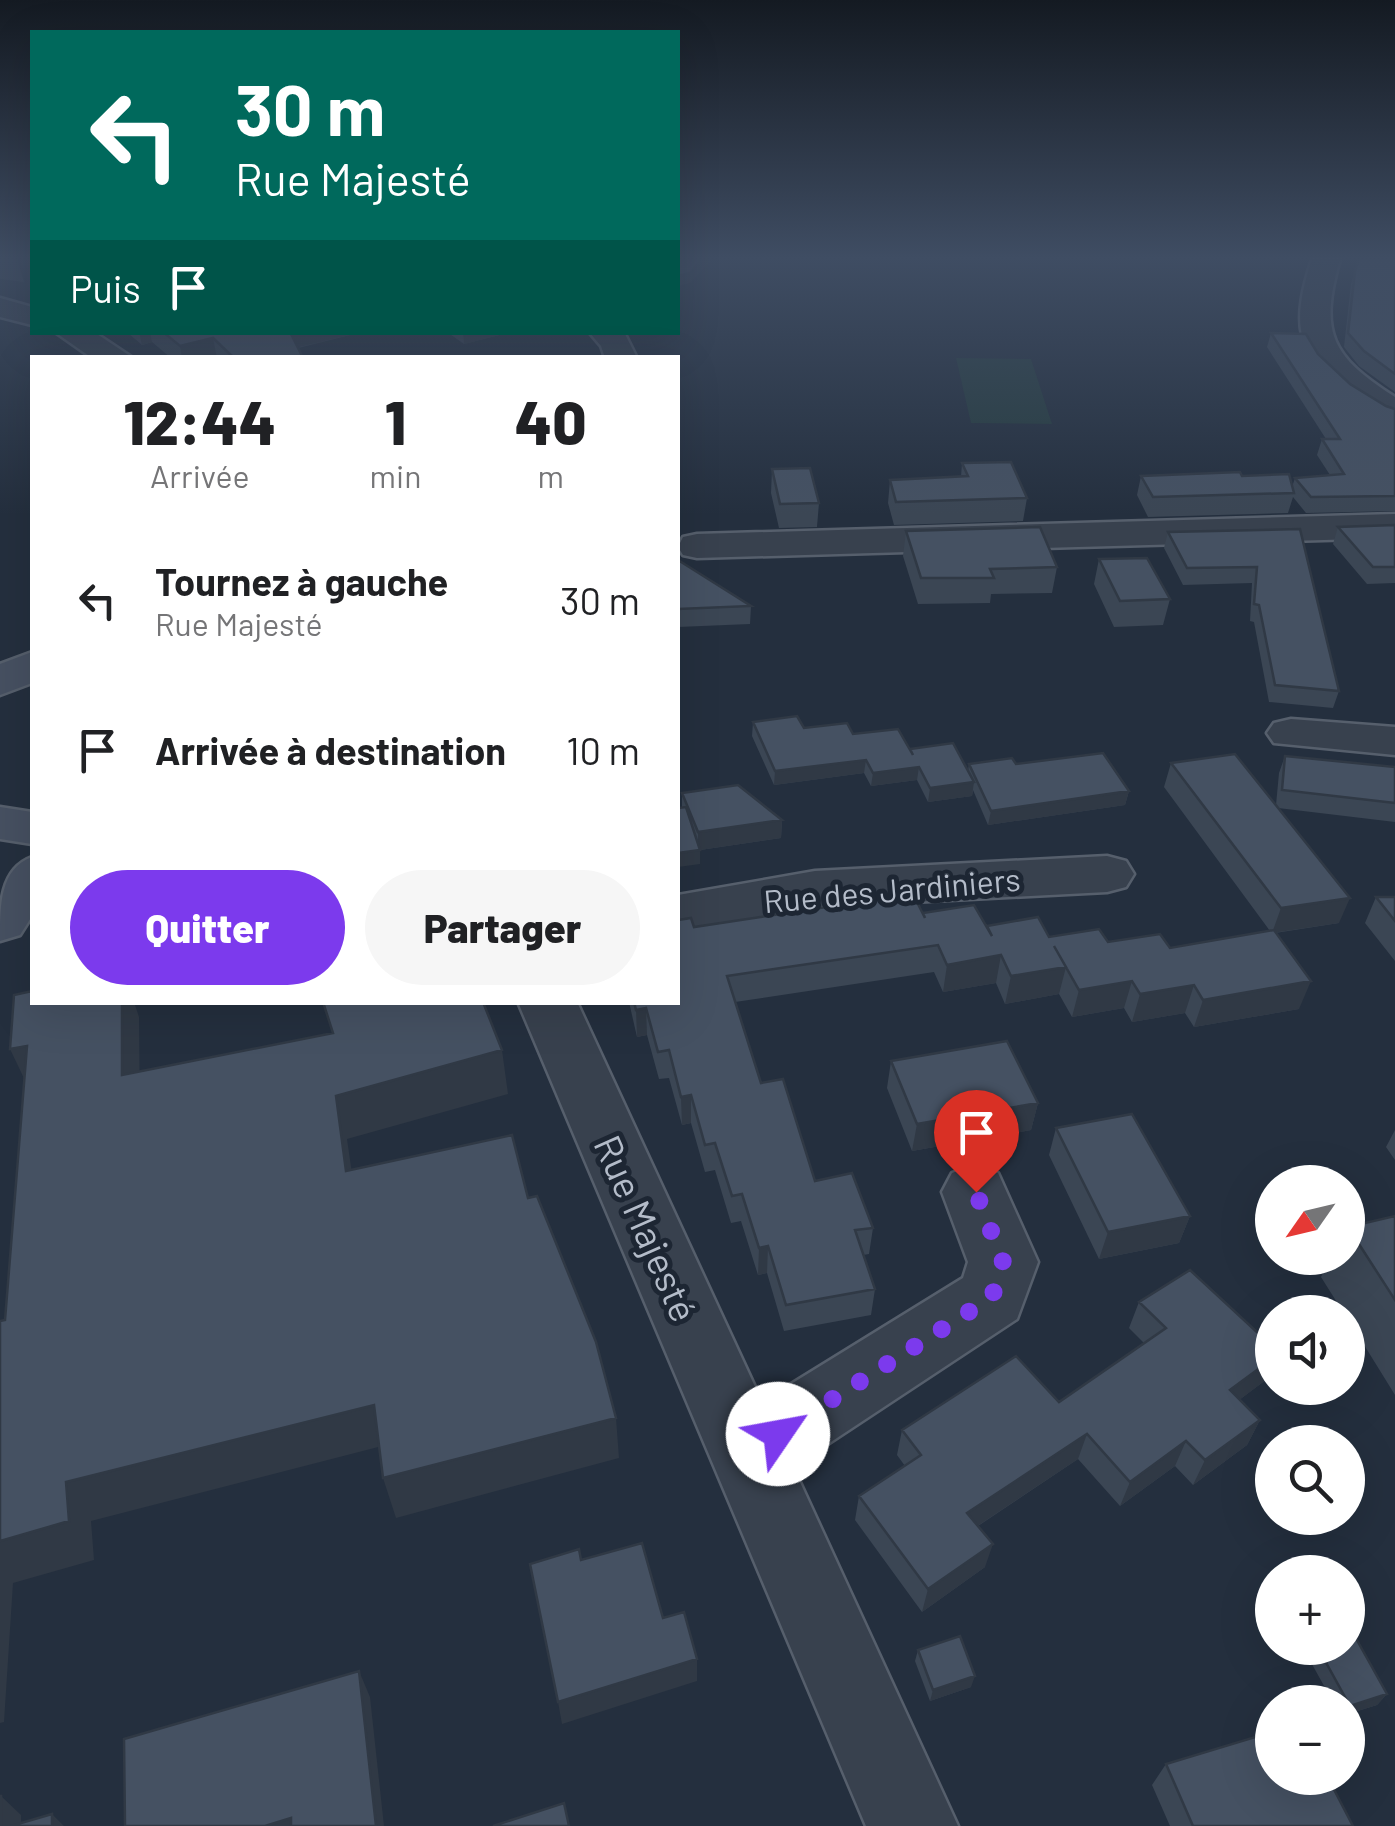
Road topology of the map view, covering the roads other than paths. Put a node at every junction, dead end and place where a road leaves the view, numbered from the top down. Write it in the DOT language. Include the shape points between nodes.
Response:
graph roads {
  1 [pos="1317,344"];
  2 [pos="1395,412"];
  3 [pos="1395,526"];
  4 [pos="697,546"];
  5 [pos="0,653"];
  6 [pos="30,656"];
  7 [pos="30,667"];
  8 [pos="0,681"];
  9 [pos="1291,733"];
  10 [pos="1395,741"];
  11 [pos="0,823"];
  12 [pos="30,828"];
  13 [pos="1106,874"];
  14 [pos="30,878"];
  15 [pos="680,914"];
  16 [pos="0,922"];
  17 [pos="548,1005"];
  18 [pos="976,1192"];
  19 [pos="747,1454"];
  20 [pos="912,1826"];
  1 -- 2 [label="street" via="1341,377"];
  3 -- 4 [label="street"];
  5 -- 6 [label="main road"];
  7 -- 8 [label="main road"];
  9 -- 10 [label="street"];
  11 -- 12 [label="main road"];
  13 -- 15 [label="street, Rue des Jardiniers" via="815,889"];
  14 -- 16 [label="main road"];
  17 -- 19 [label="street, Rue Majesté"];
  18 -- 19 [label="street" via="1003,1262 992,1297"];
  19 -- 20 [label="street, Rue Majesté"];
}
